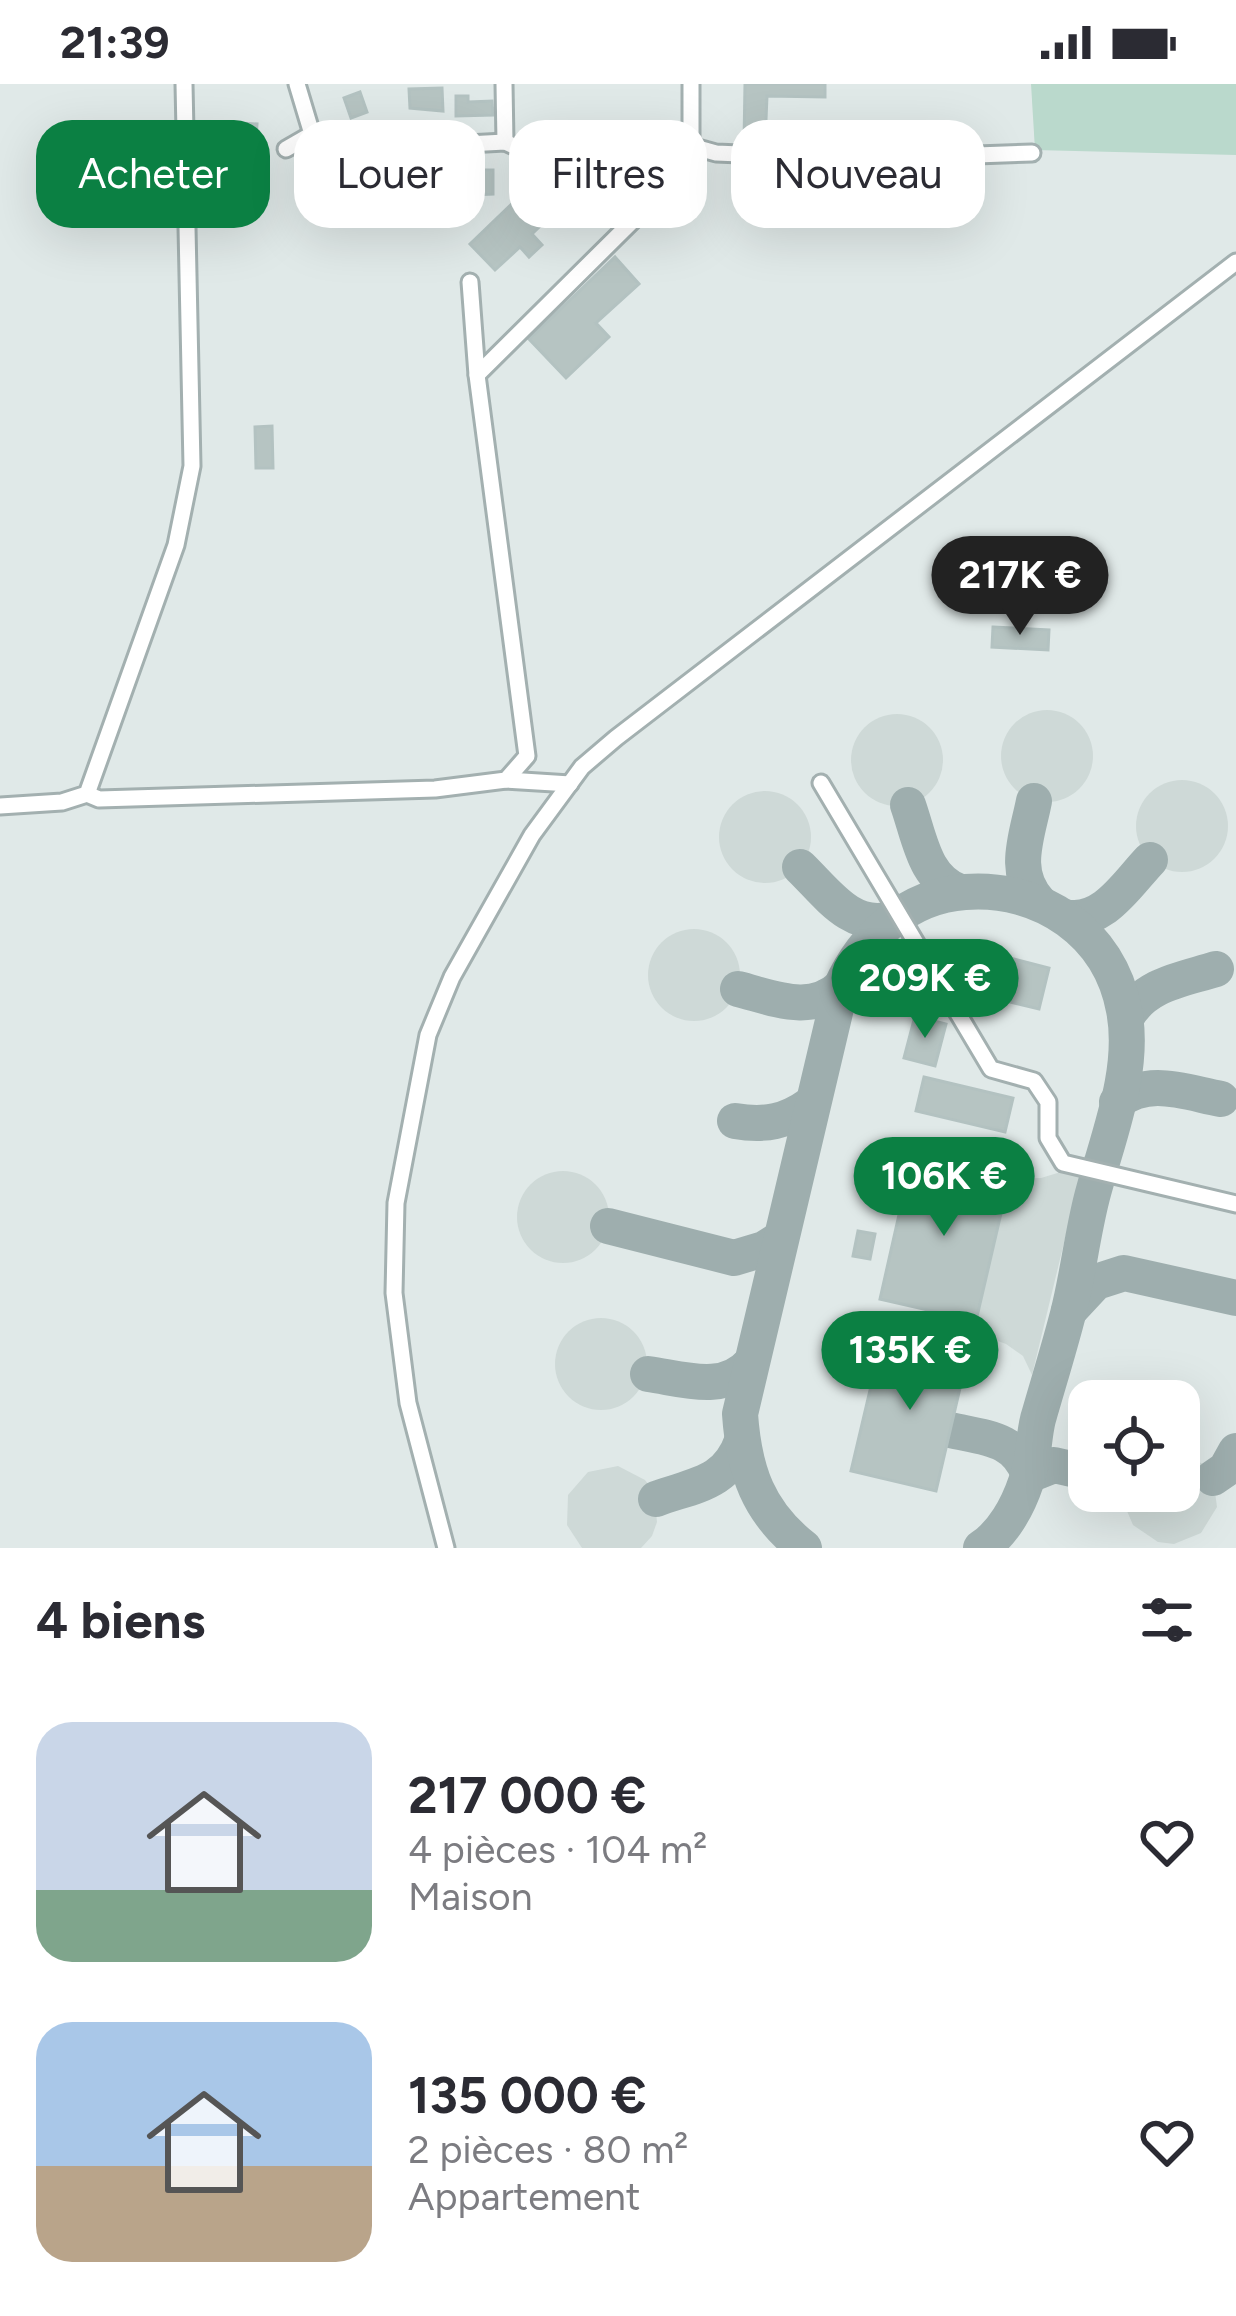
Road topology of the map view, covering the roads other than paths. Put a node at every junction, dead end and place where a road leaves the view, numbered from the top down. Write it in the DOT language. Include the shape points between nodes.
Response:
graph roads {
  1 [pos="184,84"];
  2 [pos="297,84"];
  3 [pos="504,84"];
  4 [pos="692,84"];
  5 [pos="308,120"];
  6 [pos="691,120"];
  7 [pos="505,142"];
  8 [pos="485,143"];
  9 [pos="294,144"];
  10 [pos="509,144"];
  11 [pos="286,149"];
  12 [pos="707,150"];
  13 [pos="1032,153"];
  14 [pos="625,228"];
  15 [pos="1236,262"];
  16 [pos="470,282"];
  17 [pos="477,375"];
  18 [pos="506,780"];
  19 [pos="821,782"];
  20 [pos="569,784"];
  21 [pos="87,794"];
  22 [pos="0,806"];
  23 [pos="1236,1204"];
  24 [pos="446,1548"];
  1 -- 21 [label="street" via="192,466 176,545"];
  2 -- 5 [label="street"];
  3 -- 7 [label="street"];
  4 -- 6 [label="street"];
  7 -- 8 [label="street"];
  7 -- 10 [label="street"];
  9 -- 11 [label="street"];
  12 -- 13 [label="street" via="866,159"];
  14 -- 17 [label="street"];
  15 -- 20 [label="street" via="616,738"];
  16 -- 17 [label="street"];
  17 -- 18 [label="street" via="527,756"];
  18 -- 20 [label="street"];
  18 -- 21 [label="street" via="435,789"];
  19 -- 23 [label="street" via="991,1069 1034,1081 1048,1102 1048,1138 1063,1162"];
  20 -- 24 [label="street" via="452,976 428,1035 396,1203 394,1293 408,1403"];
  21 -- 22 [label="street"];
}
